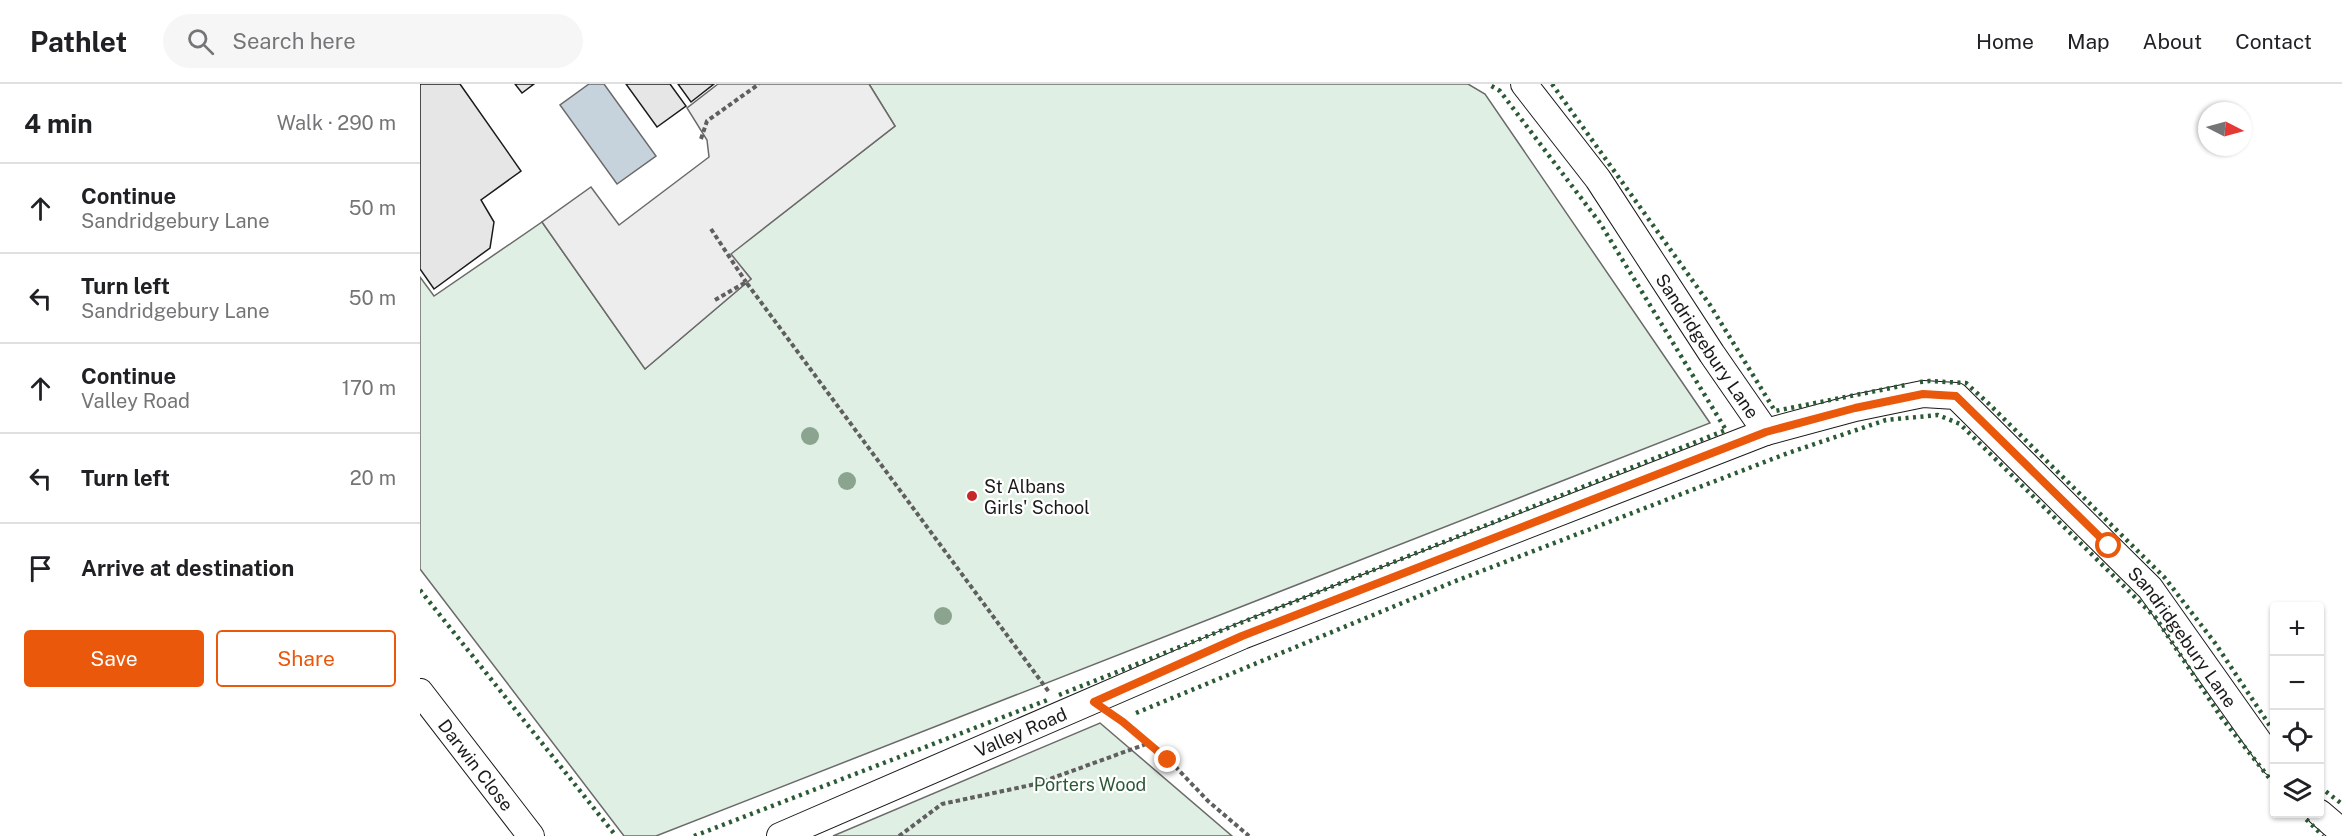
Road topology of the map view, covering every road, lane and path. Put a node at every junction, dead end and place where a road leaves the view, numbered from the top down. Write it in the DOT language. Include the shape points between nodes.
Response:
graph roads {
  1 [pos="759,84"];
  2 [pos="1524,84"];
  3 [pos="701,139"];
  4 [pos="711,229"];
  5 [pos="746,282"];
  6 [pos="715,300"];
  7 [pos="1766,432"];
  8 [pos="420,692"];
  9 [pos="1094,702"];
  10 [pos="1066,714"];
  11 [pos="1149,744"];
  12 [pos="2270,757"];
  13 [pos="2324,817"];
  14 [pos="2342,832"];
  15 [pos="531,836"];
  16 [pos="780,836"];
  17 [pos="899,836"];
  18 [pos="1249,836"];
  1 -- 3 [label="path" via="707,121"];
  2 -- 7 [label="street, Sandridgebury Lane" via="1598,179"];
  4 -- 5 [label="path"];
  5 -- 6 [label="path"];
  5 -- 10 [label="path"];
  7 -- 9 [label="street, Valley Road" via="1242,636"];
  7 -- 12 [label="street, Sandridgebury Lane" via="1923,394 1956,396 2150,588"];
  8 -- 15 [label="street, Darwin Close"];
  9 -- 10 [label="street, Valley Road"];
  9 -- 11 [label="path"];
  10 -- 16 [label="street, Valley Road"];
  11 -- 17 [label="path" via="1036,784 942,804"];
  11 -- 18 [label="path"];
  13 -- 14 [label="street"];
}
